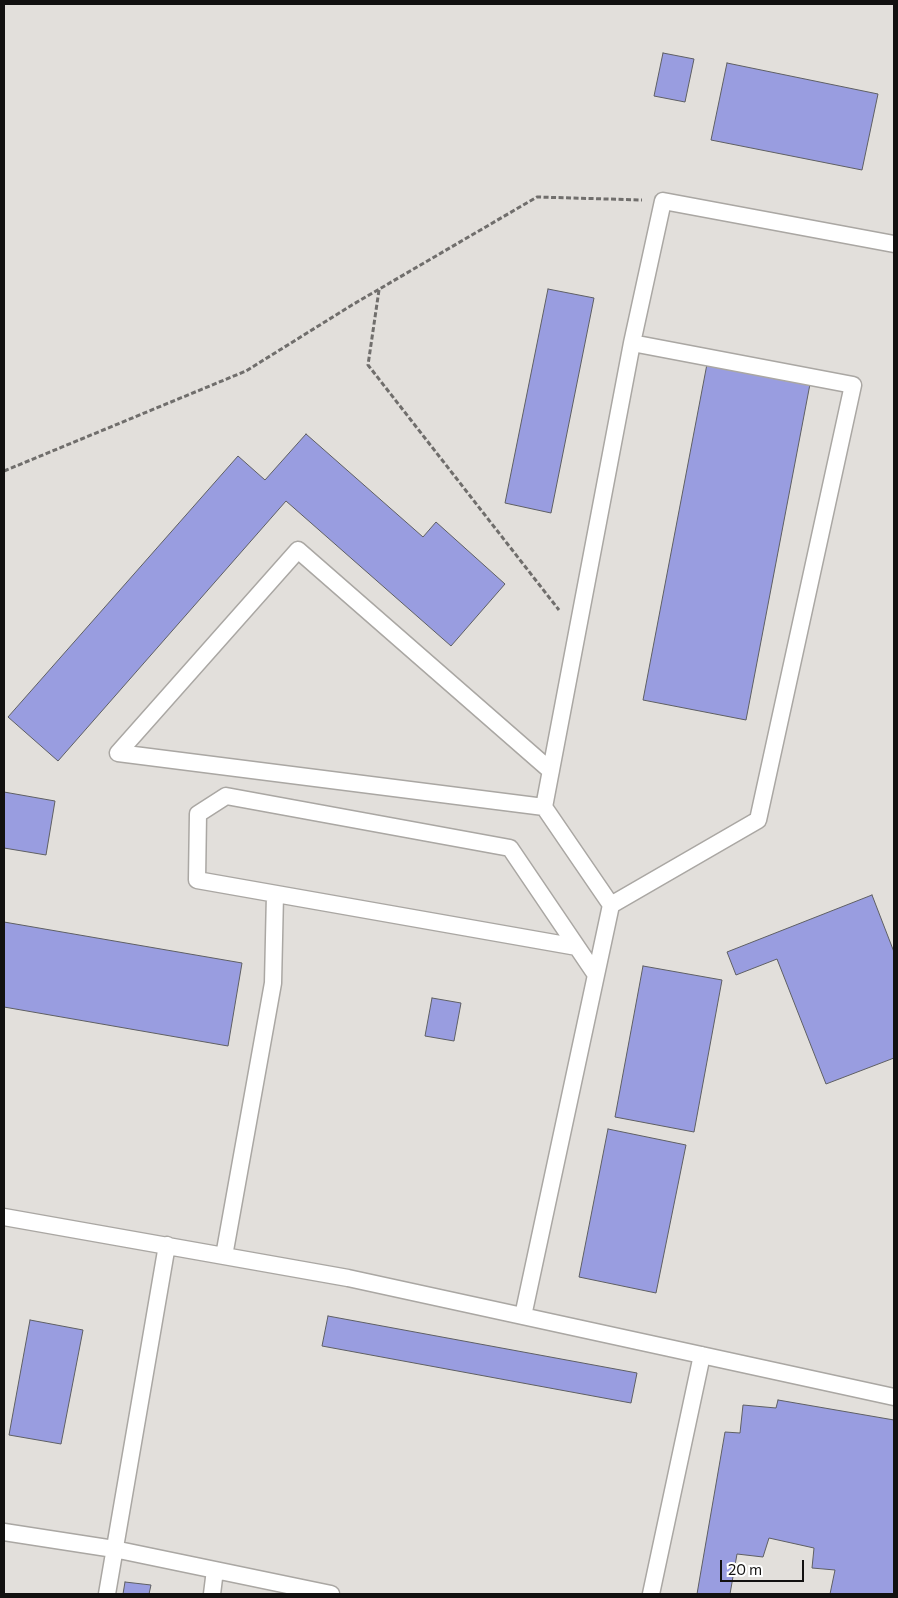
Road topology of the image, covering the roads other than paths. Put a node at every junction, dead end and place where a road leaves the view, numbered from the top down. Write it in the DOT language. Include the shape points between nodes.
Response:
graph roads {
  1 [pos="894,244"];
  2 [pos="632,343"];
  3 [pos="551,771"];
  4 [pos="544,807"];
  5 [pos="275,894"];
  6 [pos="611,905"];
  7 [pos="576,947"];
  8 [pos="596,975"];
  9 [pos="4,1217"];
  10 [pos="167,1246"];
  11 [pos="224,1256"];
  12 [pos="523,1316"];
  13 [pos="702,1355"];
  14 [pos="894,1397"];
  15 [pos="4,1532"];
  16 [pos="114,1549"];
  17 [pos="216,1570"];
  18 [pos="107,1594"];
  19 [pos="212,1594"];
  20 [pos="331,1594"];
  21 [pos="651,1594"];
  1 -- 2 [label="lane" via="662,201"];
  2 -- 3 [label="lane"];
  2 -- 6 [label="lane" via="853,385 758,820"];
  3 -- 4 [label="lane"];
  3 -- 4 [label="lane" via="298,550 118,753"];
  4 -- 6 [label="lane"];
  5 -- 7 [label="lane"];
  5 -- 7 [label="lane" via="196,880 198,814 226,796 510,848"];
  5 -- 11 [label="lane" via="273,983"];
  6 -- 8 [label="lane"];
  7 -- 8 [label="lane"];
  8 -- 12 [label="lane"];
  9 -- 10 [label="lane"];
  10 -- 11 [label="lane"];
  10 -- 16 [label="lane"];
  11 -- 12 [label="lane" via="348,1278"];
  12 -- 13 [label="lane"];
  13 -- 14 [label="lane"];
  13 -- 21 [label="lane"];
  15 -- 16 [label="lane"];
  16 -- 17 [label="lane"];
  16 -- 18 [label="lane"];
  17 -- 19 [label="lane"];
  17 -- 20 [label="lane"];
}
